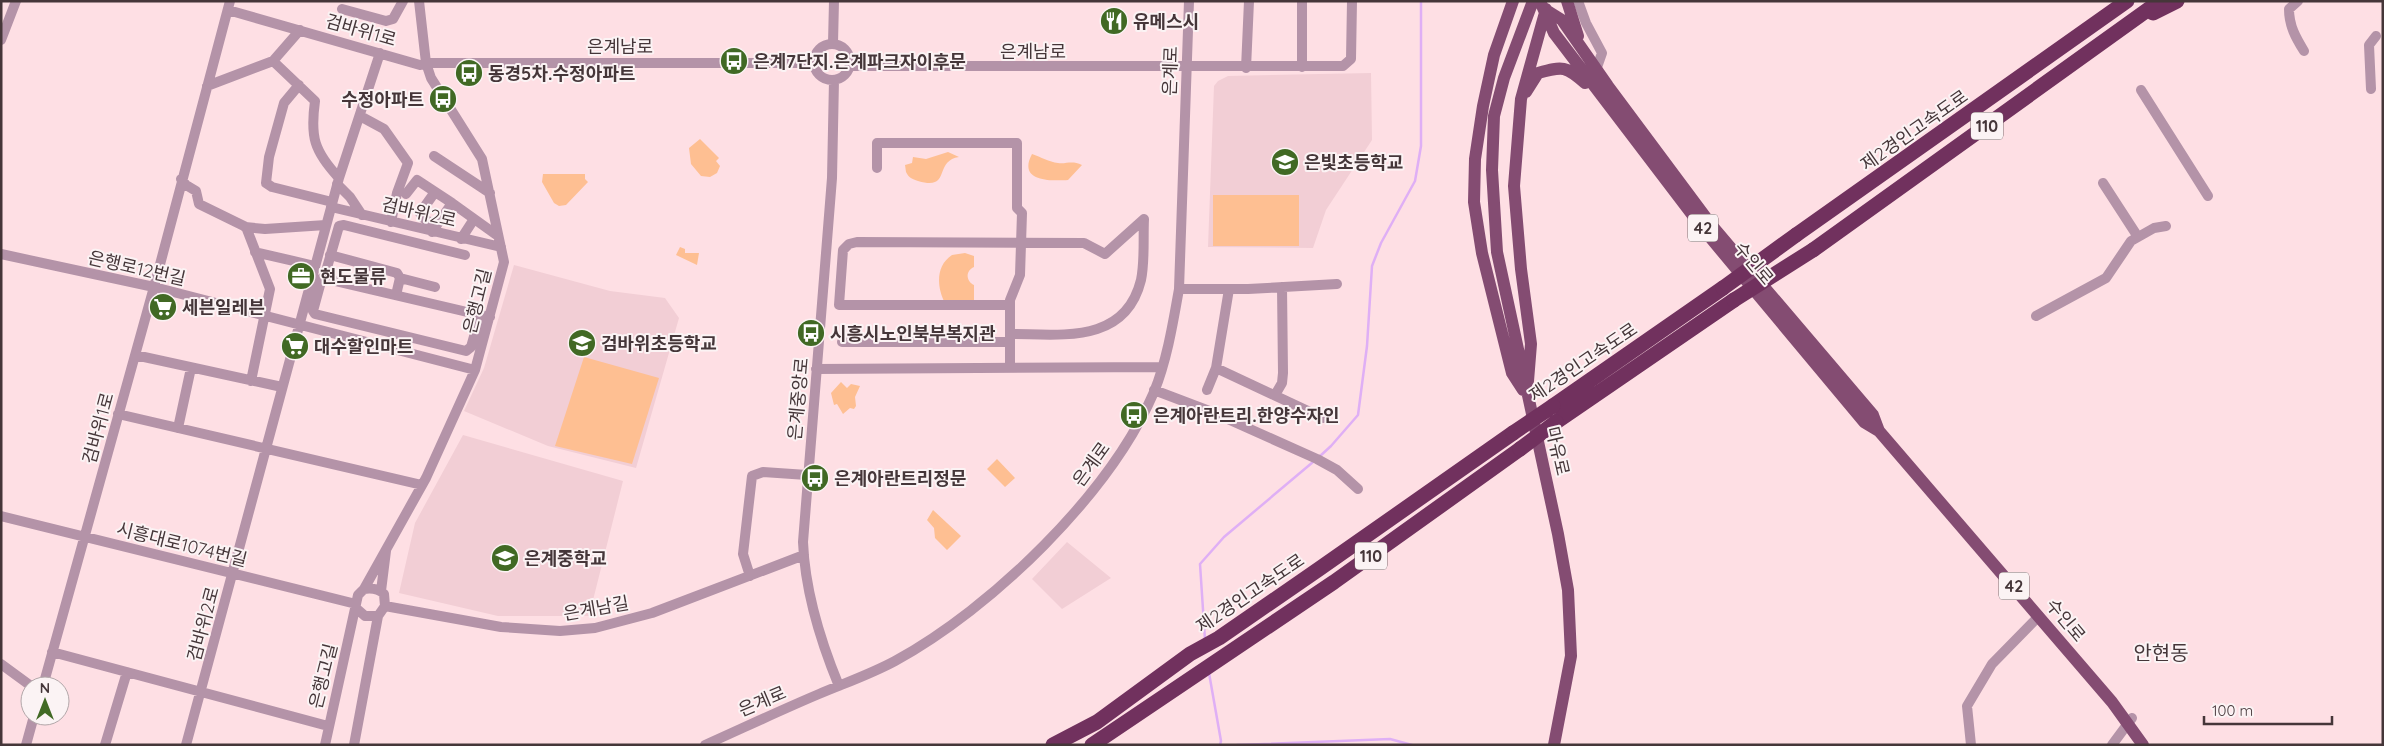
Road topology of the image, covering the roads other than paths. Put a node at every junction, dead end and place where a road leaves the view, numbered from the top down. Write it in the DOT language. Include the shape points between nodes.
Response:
graph roads {
  1 [pos="16,1"];
  2 [pos="403,1"];
  3 [pos="418,1"];
  4 [pos="834,1"];
  5 [pos="1189,1"];
  6 [pos="1248,1"];
  7 [pos="1302,1"];
  8 [pos="1352,1"];
  9 [pos="1506,1"];
  10 [pos="1513,1"];
  11 [pos="1533,1"];
  12 [pos="1567,1"];
  13 [pos="1578,1"];
  14 [pos="2128,1"];
  15 [pos="2160,1"];
  16 [pos="2177,1"];
  17 [pos="2298,1"];
  18 [pos="1545,4"];
  19 [pos="2287,5"];
  20 [pos="229,6"];
  21 [pos="342,10"];
  22 [pos="2125,27"];
  23 [pos="300,30"];
  24 [pos="2376,36"];
  25 [pos="1500,38"];
  26 [pos="1,40"];
  27 [pos="833,44"];
  28 [pos="1582,48"];
  29 [pos="2304,51"];
  30 [pos="380,52"];
  31 [pos="273,62"];
  32 [pos="426,63"];
  33 [pos="814,63"];
  34 [pos="850,66"];
  35 [pos="1186,66"];
  36 [pos="1302,67"];
  37 [pos="1246,68"];
  38 [pos="1596,70"];
  39 [pos="834,80"];
  40 [pos="299,84"];
  41 [pos="207,86"];
  42 [pos="2372,89"];
  43 [pos="2141,90"];
  44 [pos="1521,100"];
  45 [pos="1610,106"];
  46 [pos="360,116"];
  47 [pos="434,156"];
  48 [pos="877,168"];
  49 [pos="181,179"];
  50 [pos="338,181"];
  51 [pos="2103,183"];
  52 [pos="435,192"];
  53 [pos="490,192"];
  54 [pos="406,194"];
  55 [pos="2208,196"];
  56 [pos="452,203"];
  57 [pos="332,205"];
  58 [pos="362,215"];
  59 [pos="474,219"];
  60 [pos="391,222"];
  61 [pos="326,224"];
  62 [pos="2166,226"];
  63 [pos="245,227"];
  64 [pos="434,229"];
  65 [pos="2138,237"];
  66 [pos="461,239"];
  67 [pos="500,241"];
  68 [pos="1020,242"];
  69 [pos="255,252"];
  70 [pos="1,254"];
  71 [pos="330,255"];
  72 [pos="465,255"];
  73 [pos="315,266"];
  74 [pos="324,278"];
  75 [pos="400,278"];
  76 [pos="1337,284"];
  77 [pos="154,287"];
  78 [pos="436,287"];
  79 [pos="1282,287"];
  80 [pos="1178,289"];
  81 [pos="1229,289"];
  82 [pos="396,295"];
  83 [pos="1010,305"];
  84 [pos="265,315"];
  85 [pos="485,316"];
  86 [pos="2036,316"];
  87 [pos="299,323"];
  88 [pos="1010,338"];
  89 [pos="842,342"];
  90 [pos="134,355"];
  91 [pos="1010,367"];
  92 [pos="1162,367"];
  93 [pos="191,368"];
  94 [pos="1216,368"];
  95 [pos="816,369"];
  96 [pos="475,370"];
  97 [pos="251,381"];
  98 [pos="282,387"];
  99 [pos="1154,390"];
  100 [pos="1207,390"];
  101 [pos="1275,395"];
  102 [pos="1528,396"];
  103 [pos="118,414"];
  104 [pos="1323,418"];
  105 [pos="178,428"];
  106 [pos="1879,431"];
  107 [pos="266,448"];
  108 [pos="807,475"];
  109 [pos="422,485"];
  110 [pos="1358,489"];
  111 [pos="1,516"];
  112 [pos="85,537"];
  113 [pos="387,545"];
  114 [pos="804,555"];
  115 [pos="233,574"];
  116 [pos="750,576"];
  117 [pos="364,589"];
  118 [pos="381,591"];
  119 [pos="385,606"];
  120 [pos="356,607"];
  121 [pos="378,616"];
  122 [pos="2039,616"];
  123 [pos="52,652"];
  124 [pos="1,664"];
  125 [pos="127,672"];
  126 [pos="46,676"];
  127 [pos="20,678"];
  128 [pos="839,686"];
  129 [pos="201,692"];
  130 [pos="2130,720"];
  131 [pos="31,726"];
  132 [pos="328,726"];
  133 [pos="26,745"];
  134 [pos="105,745"];
  135 [pos="186,745"];
  136 [pos="326,745"];
  137 [pos="354,745"];
  138 [pos="705,745"];
  139 [pos="1053,745"];
  140 [pos="1092,745"];
  141 [pos="1554,745"];
  142 [pos="1971,745"];
  143 [pos="2112,745"];
  144 [pos="2144,745"];
  1 -- 26 [label="street"];
  2 -- 21 [label="street" via="394,19 386,21"];
  3 -- 32 [label="street, 은행고길"];
  4 -- 27 [label="street"];
  5 -- 35 [label="street, 은계로"];
  6 -- 37 [label="street"];
  7 -- 36 [label="street"];
  8 -- 36 [label="street, 은계남로" via="1350,63"];
  9 -- 25 [label="main road"];
  10 -- 25 [label="main road"];
  11 -- 102 [label="main road, 마유로" via="1504,78 1494,116 1492,170 1497,252"];
  12 -- 28 [label="main road"];
  13 -- 38 [label="street" via="1602,53"];
  14 -- 139 [label="highway, 제2경인고속도로 / 110, bridge" via="1723,288 1218,638 1190,654 1097,722"];
  15 -- 22 [label="highway, 제2경인고속도로 / 110"];
  16 -- 22 [label="highway"];
  17 -- 19 [label="street"];
  18 -- 28 [label="main road, 수인로 / 42" via="1562,20"];
  18 -- 44 [label="main road"];
  18 -- 45 [label="main road, 수인로 / 42" via="1554,33"];
  19 -- 29 [label="street" via="2294,34"];
  20 -- 23 [label="street, 검바위1로"];
  20 -- 41 [label="street, 검바위1로"];
  22 -- 140 [label="highway, 제2경인고속도로 / 110, bridge" via="1813,250 1556,422 1334,582"];
  23 -- 30 [label="street, 검바위1로"];
  23 -- 31 [label="street"];
  24 -- 42 [label="street" via="2369,45"];
  25 -- 102 [label="main road" via="1483,106 1475,159 1474,202 1482,253 1512,372"];
  27 -- 33 [label="street" via="817,51"];
  27 -- 34 [label="street" via="847,51"];
  28 -- 38 [label="main road, 수인로 / 42"];
  30 -- 32 [label="street, 검바위1로" via="420,65"];
  30 -- 46 [label="street, 검바위2로"];
  31 -- 40 [label="street"];
  31 -- 41 [label="street"];
  32 -- 33 [label="street, 은계남로"];
  32 -- 53 [label="street, 은행고길" via="431,78 482,159"];
  33 -- 39 [label="street" via="822,77"];
  34 -- 35 [label="street, 은계남로"];
  34 -- 39 [label="street" via="844,76"];
  35 -- 37 [label="street, 은계남로"];
  35 -- 80 [label="street, 은계로"];
  36 -- 37 [label="street, 은계남로"];
  38 -- 106 [label="main road, 수인로 / 42" via="1713,226 1873,415"];
  39 -- 95 [label="street, 은계중앙로" via="832,178"];
  40 -- 50 [label="street" via="315,101 312,130 316,147"];
  40 -- 57 [label="street, 검바위2로" via="284,102 269,157 266,183 272,188"];
  41 -- 49 [label="street, 검바위1로"];
  43 -- 55 [label="street"];
  44 -- 45 [label="main road" via="1538,73 1559,67 1570,70"];
  44 -- 102 [label="main road" via="1514,186 1520,269 1531,344"];
  45 -- 106 [label="main road, 수인로 / 42" via="1704,230 1864,422"];
  46 -- 50 [label="street, 검바위2로"];
  46 -- 60 [label="street" via="384,129 408,163"];
  47 -- 53 [label="street"];
  48 -- 68 [label="street" via="877,143 1018,143 1017,208 1022,213"];
  49 -- 63 [label="street" via="196,191 199,204"];
  49 -- 77 [label="street, 검바위1로"];
  50 -- 57 [label="street, 검바위2로"];
  50 -- 58 [label="street"];
  51 -- 65 [label="street"];
  52 -- 54 [label="street" via="417,180"];
  52 -- 56 [label="street"];
  52 -- 64 [label="street" via="420,213"];
  53 -- 67 [label="street, 은행고길"];
  56 -- 59 [label="street"];
  56 -- 64 [label="street"];
  57 -- 58 [label="street, 검바위2로"];
  57 -- 61 [label="street, 검바위2로"];
  58 -- 60 [label="street, 검바위2로"];
  59 -- 66 [label="street"];
  59 -- 67 [label="street"];
  60 -- 64 [label="street, 검바위2로"];
  61 -- 63 [label="street" via="265,229"];
  61 -- 73 [label="street, 검바위2로"];
  62 -- 65 [label="street" via="2154,228"];
  63 -- 69 [label="street"];
  64 -- 66 [label="street, 검바위2로"];
  65 -- 86 [label="street" via="2131,240 2106,278"];
  66 -- 67 [label="street, 검바위2로"];
  67 -- 85 [label="street, 은행고길" via="504,262 502,275"];
  68 -- 83 [label="street" via="1020,275"];
  68 -- 83 [label="street" via="857,242 843,250 839,305"];
  68 -- 88 [label="street" via="1084,243 1105,254 1144,219 1141,279 1131,303 1120,316 1106,326 1084,334"];
  69 -- 73 [label="street"];
  69 -- 84 [label="street" via="270,289"];
  70 -- 77 [label="street, 은행로12번길"];
  71 -- 72 [label="street" via="336,230 344,225"];
  71 -- 74 [label="street"];
  71 -- 75 [label="street" via="397,272"];
  73 -- 87 [label="street, 검바위2로"];
  74 -- 82 [label="street"];
  74 -- 85 [label="street" via="313,311 315,314 466,351"];
  75 -- 78 [label="street"];
  75 -- 82 [label="street"];
  76 -- 79 [label="street"];
  77 -- 84 [label="street, 은행로12번길"];
  77 -- 90 [label="street, 검바위1로"];
  79 -- 81 [label="street"];
  79 -- 101 [label="street" via="1283,373"];
  80 -- 81 [label="street"];
  80 -- 92 [label="street, 은계로"];
  81 -- 94 [label="street"];
  82 -- 85 [label="street"];
  83 -- 88 [label="street"];
  84 -- 87 [label="street, 은행로12번길"];
  84 -- 97 [label="street"];
  85 -- 96 [label="street, 은행고길"];
  87 -- 96 [label="street, 은행로12번길"];
  87 -- 98 [label="street, 검바위2로"];
  88 -- 89 [label="street"];
  88 -- 91 [label="street"];
  90 -- 93 [label="street"];
  90 -- 103 [label="street, 검바위1로"];
  91 -- 92 [label="street"];
  91 -- 95 [label="street"];
  92 -- 99 [label="street, 은계로"];
  93 -- 97 [label="street"];
  93 -- 105 [label="street"];
  94 -- 100 [label="street"];
  94 -- 101 [label="street"];
  95 -- 108 [label="street, 은계중앙로"];
  96 -- 109 [label="street, 은행고길"];
  97 -- 98 [label="street"];
  98 -- 107 [label="street, 검바위2로"];
  99 -- 110 [label="street" via="1309,455 1337,470"];
  99 -- 128 [label="street, 은계로" via="1131,436 1103,478 1056,530 988,596 921,646 868,675"];
  101 -- 104 [label="street"];
  102 -- 141 [label="main road, 마유로" via="1568,590 1570,656"];
  103 -- 105 [label="street"];
  103 -- 112 [label="street, 검바위1로"];
  105 -- 107 [label="street"];
  106 -- 122 [label="main road, 수인로 / 42"];
  107 -- 109 [label="street"];
  107 -- 115 [label="street, 검바위2로"];
  108 -- 114 [label="street, 은계중앙로"];
  108 -- 116 [label="street" via="763,472 752,476 743,554"];
  109 -- 113 [label="street, 은행고길"];
  111 -- 112 [label="street, 시흥대로1074번길"];
  112 -- 115 [label="street, 시흥대로1074번길"];
  112 -- 123 [label="street, 검바위1로"];
  113 -- 117 [label="street, 은행고길"];
  113 -- 118 [label="street, 은행고길"];
  114 -- 116 [label="street, 은계남길"];
  114 -- 128 [label="street, 은계중앙로" via="816,622"];
  115 -- 120 [label="street, 시흥대로1074번길"];
  115 -- 129 [label="street, 검바위2로"];
  116 -- 119 [label="street, 은계남길" via="622,622 560,632 501,627"];
  117 -- 118 [label="street"];
  117 -- 120 [label="street, 은행고길" via="358,596"];
  118 -- 119 [label="street, 은행고길"];
  119 -- 121 [label="street"];
  120 -- 121 [label="street" via="365,616"];
  120 -- 132 [label="street, 은행고길"];
  121 -- 137 [label="street"];
  122 -- 130 [label="main road, 수인로 / 42"];
  122 -- 142 [label="street" via="1992,664 1967,706"];
  123 -- 125 [label="street"];
  123 -- 126 [label="street, 검바위1로"];
  124 -- 127 [label="street"];
  125 -- 129 [label="street"];
  125 -- 134 [label="street"];
  128 -- 138 [label="street, 은계로"];
  129 -- 132 [label="street"];
  129 -- 135 [label="street, 검바위2로"];
  130 -- 143 [label="street"];
  130 -- 144 [label="main road, 수인로 / 42"];
  131 -- 133 [label="street"];
  132 -- 136 [label="street, 은행고길"];
}
